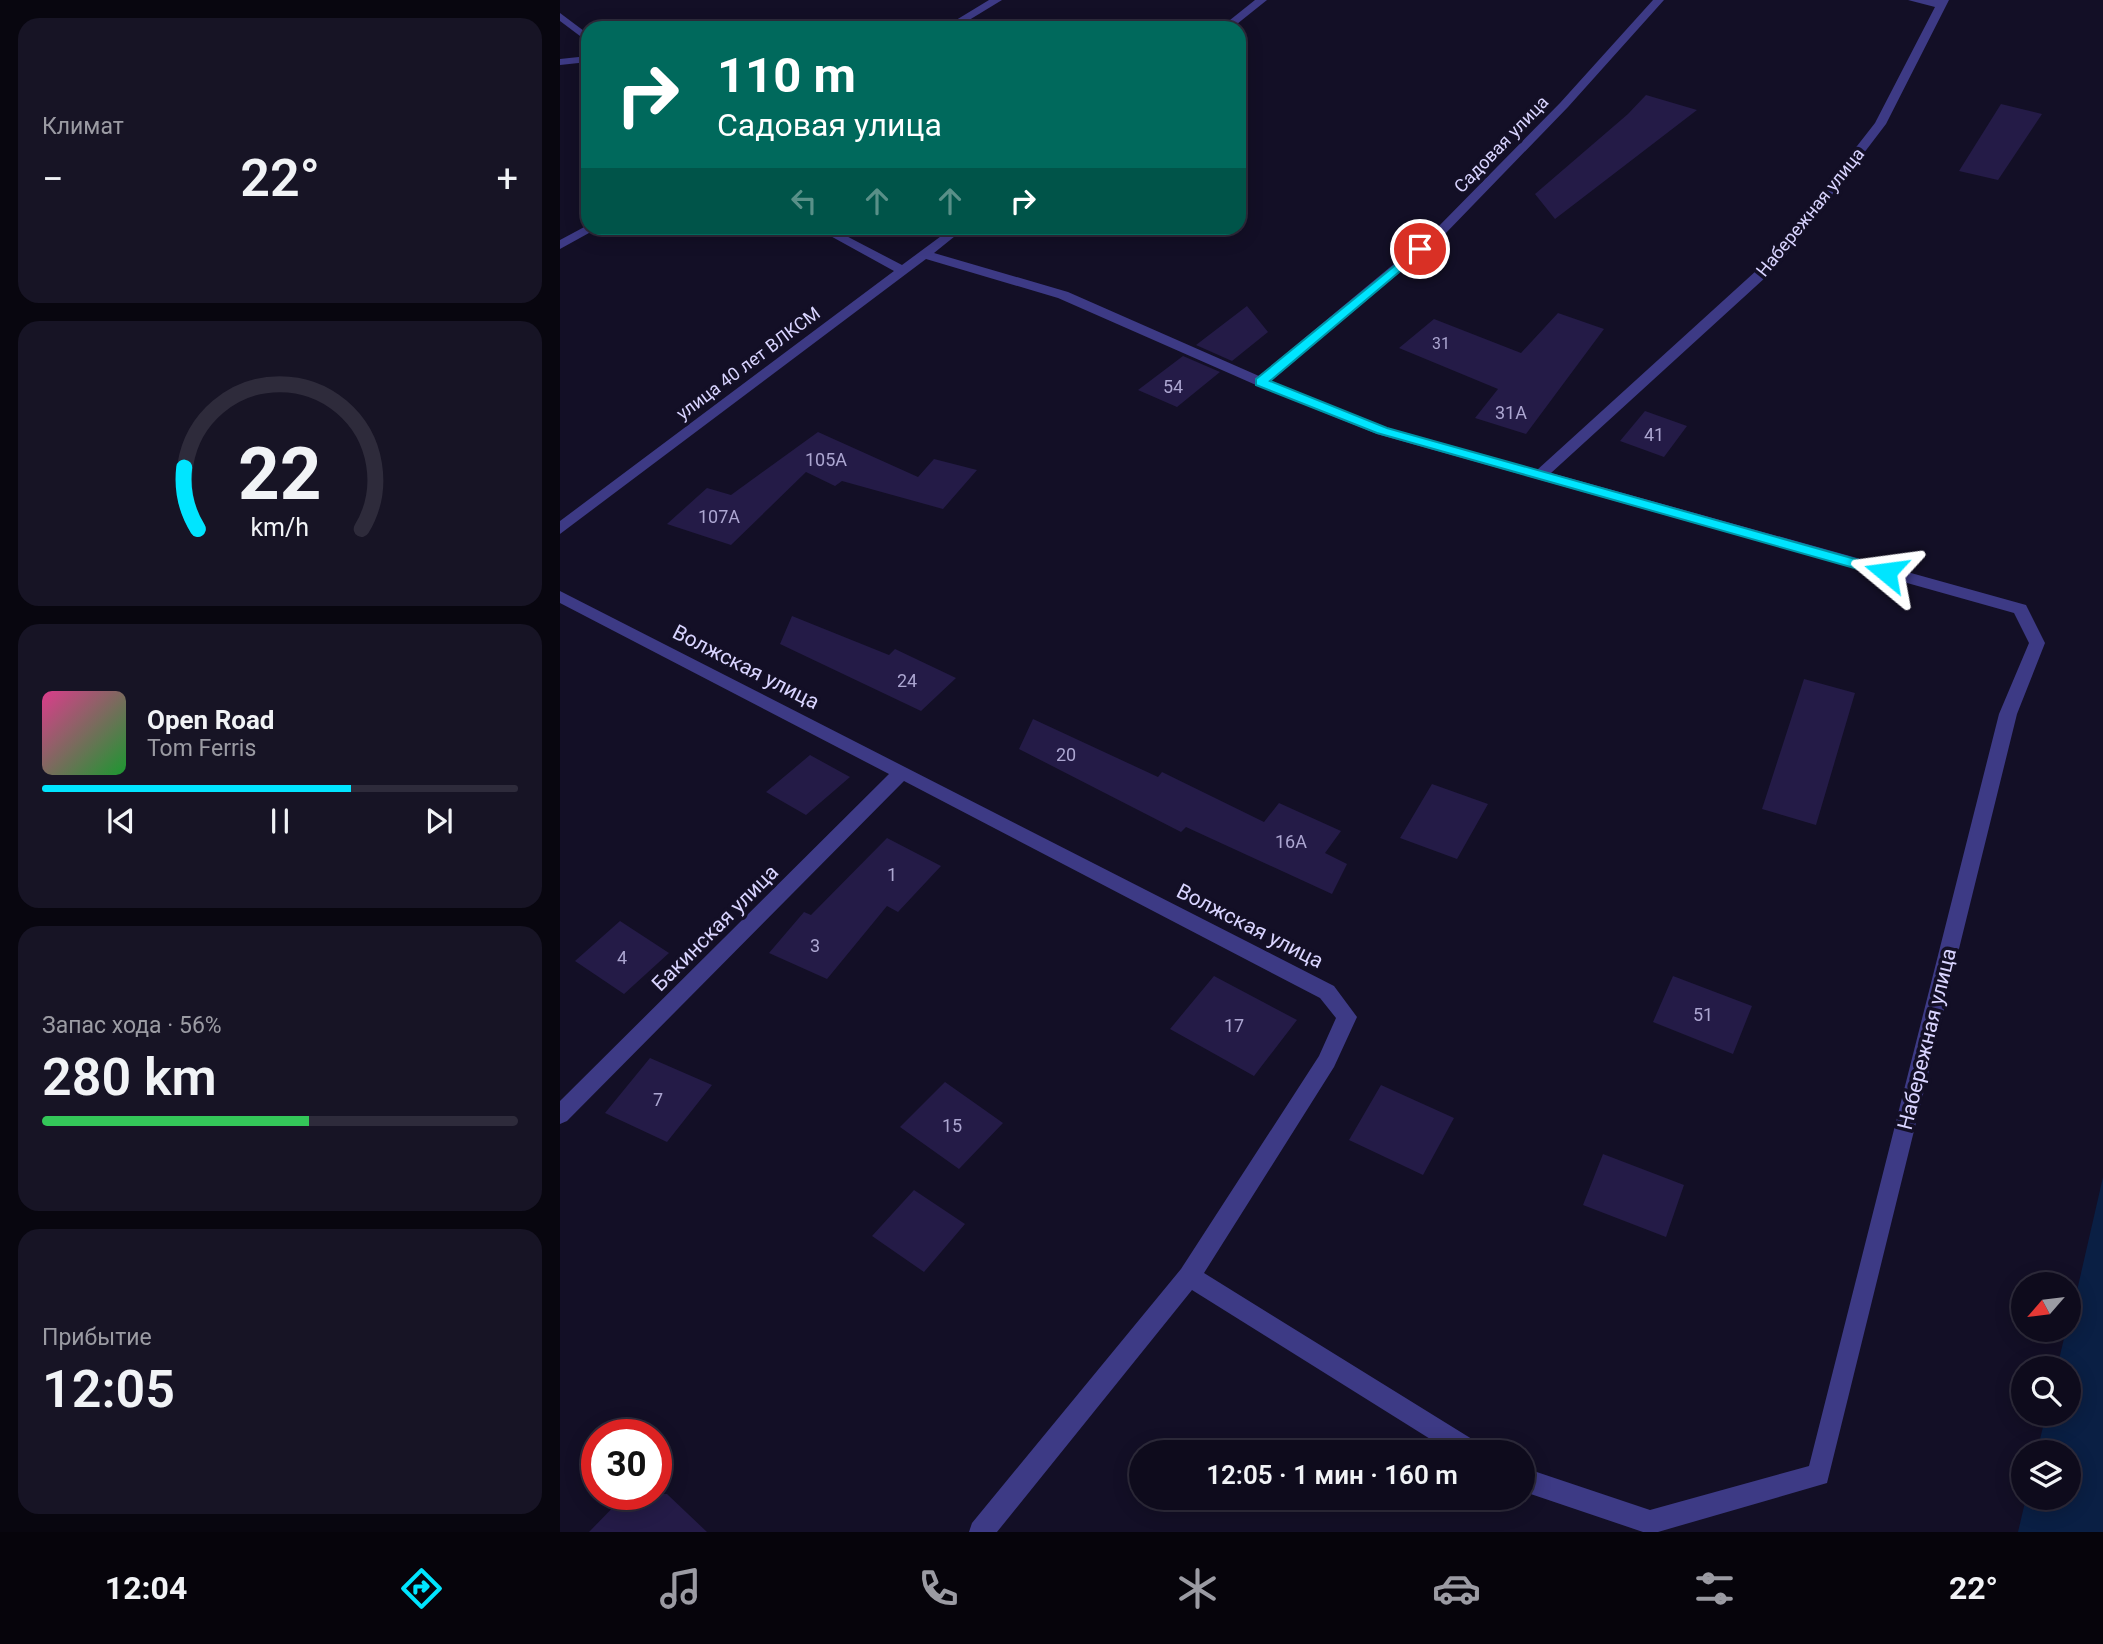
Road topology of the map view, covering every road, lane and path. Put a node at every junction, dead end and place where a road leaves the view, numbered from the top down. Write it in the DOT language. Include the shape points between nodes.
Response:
graph roads {
  1 [pos="997,0"];
  2 [pos="1262,0"];
  3 [pos="1660,0"];
  4 [pos="1913,0"];
  5 [pos="1942,3"];
  6 [pos="560,16"];
  7 [pos="960,21"];
  8 [pos="1234,21"];
  9 [pos="581,33"];
  10 [pos="581,60"];
  11 [pos="560,62"];
  12 [pos="581,234"];
  13 [pos="836,235"];
  14 [pos="950,235"];
  15 [pos="560,245"];
  16 [pos="924,254"];
  17 [pos="903,270"];
  18 [pos="1261,382"];
  19 [pos="1540,475"];
  20 [pos="560,529"];
  21 [pos="560,596"];
  22 [pos="902,772"];
  23 [pos="560,1115"];
  24 [pos="1189,1276"];
  25 [pos="1453,1440"];
  26 [pos="1535,1483"];
  27 [pos="981,1532"];
  1 -- 7 [label="street"];
  2 -- 8 [label="street"];
  3 -- 18 [label="street, Садовая улица" via="1440,232"];
  4 -- 5 [label="street"];
  5 -- 19 [label="street, Набережная улица" via="1880,124 1773,263"];
  6 -- 9 [label="street"];
  10 -- 11 [label="street"];
  12 -- 15 [label="street"];
  13 -- 17 [label="street"];
  14 -- 16 [label="street, улица 40 лет ВЛКСМ"];
  16 -- 17 [label="street, улица 40 лет ВЛКСМ"];
  16 -- 18 [label="street" via="1063,295"];
  17 -- 20 [label="street, улица 40 лет ВЛКСМ"];
  18 -- 19 [label="street" via="1382,430"];
  19 -- 26 [label="street, Набережная улица" via="2020,609 2036,643 2008,714 1819,1475 1650,1522"];
  21 -- 22 [label="street, Волжская улица"];
  22 -- 23 [label="street, Бакинская улица"];
  22 -- 24 [label="street, Волжская улица" via="1327,992 1347,1017 1327,1061"];
  24 -- 25 [label="street"];
  24 -- 27 [label="street, Волжская улица"];
}
